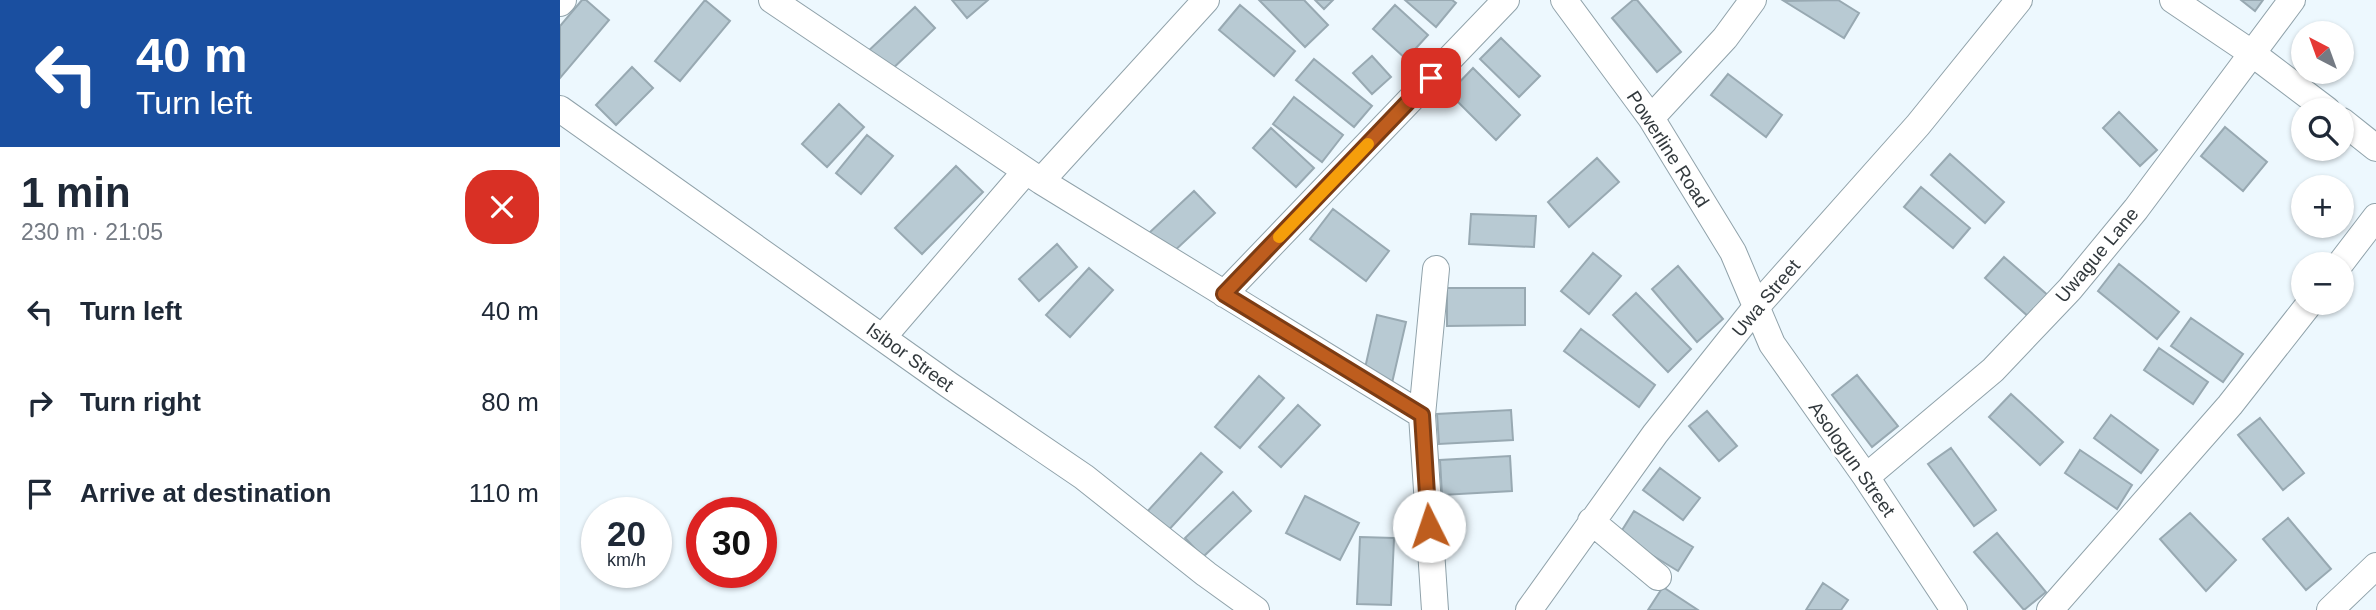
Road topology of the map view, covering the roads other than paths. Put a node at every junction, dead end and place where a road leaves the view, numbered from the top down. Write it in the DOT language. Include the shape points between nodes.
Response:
graph roads {
  1 [pos="772,0"];
  2 [pos="1206,0"];
  3 [pos="1506,0"];
  4 [pos="1564,0"];
  5 [pos="1753,0"];
  6 [pos="2019,0"];
  7 [pos="2173,0"];
  8 [pos="2292,0"];
  9 [pos="2253,54"];
  10 [pos="2311,98"];
  11 [pos="560,108"];
  12 [pos="1651,118"];
  13 [pos="2354,131"];
  14 [pos="2376,148"];
  15 [pos="1033,176"];
  16 [pos="2376,217"];
  17 [pos="2349,252"];
  18 [pos="1436,269"];
  19 [pos="1224,294"];
  20 [pos="1757,306"];
  21 [pos="2301,315"];
  22 [pos="883,337"];
  23 [pos="1422,415"];
  24 [pos="1866,477"];
  25 [pos="1591,521"];
  26 [pos="2376,566"];
  27 [pos="1658,577"];
  28 [pos="1256,610"];
  29 [pos="1435,610"];
  30 [pos="1529,610"];
  31 [pos="1954,610"];
  32 [pos="2050,610"];
  33 [pos="2330,610"];
  1 -- 15 [label="street"];
  2 -- 15 [label="street"];
  3 -- 19 [label="street"];
  4 -- 12 [label="street, Powerline Road"];
  5 -- 12 [label="street" via="1725,38"];
  6 -- 20 [label="street, Uwa Street" via="1918,125"];
  7 -- 9 [label="street"];
  8 -- 9 [label="street, Uwague Lane"];
  9 -- 10 [label="street"];
  9 -- 24 [label="street, Uwague Lane" via="2070,289 1993,370"];
  11 -- 22 [label="street, Isibor Street"];
  12 -- 20 [label="street, Powerline Road" via="1733,252"];
  13 -- 14 [label="street"];
  15 -- 19 [label="street"];
  15 -- 22 [label="street"];
  16 -- 17 [label="street"];
  18 -- 23 [label="street"];
  19 -- 23 [label="street"];
  20 -- 24 [label="street, Asologun Street" via="1772,344"];
  20 -- 25 [label="street, Uwa Street"];
  21 -- 32 [label="street" via="2230,405"];
  22 -- 28 [label="street, Isibor Street" via="1084,477"];
  23 -- 29 [label="street"];
  24 -- 31 [label="street, Asologun Street"];
  25 -- 27 [label="street"];
  25 -- 30 [label="street, Uwa Street"];
  26 -- 33 [label="street"];
}
